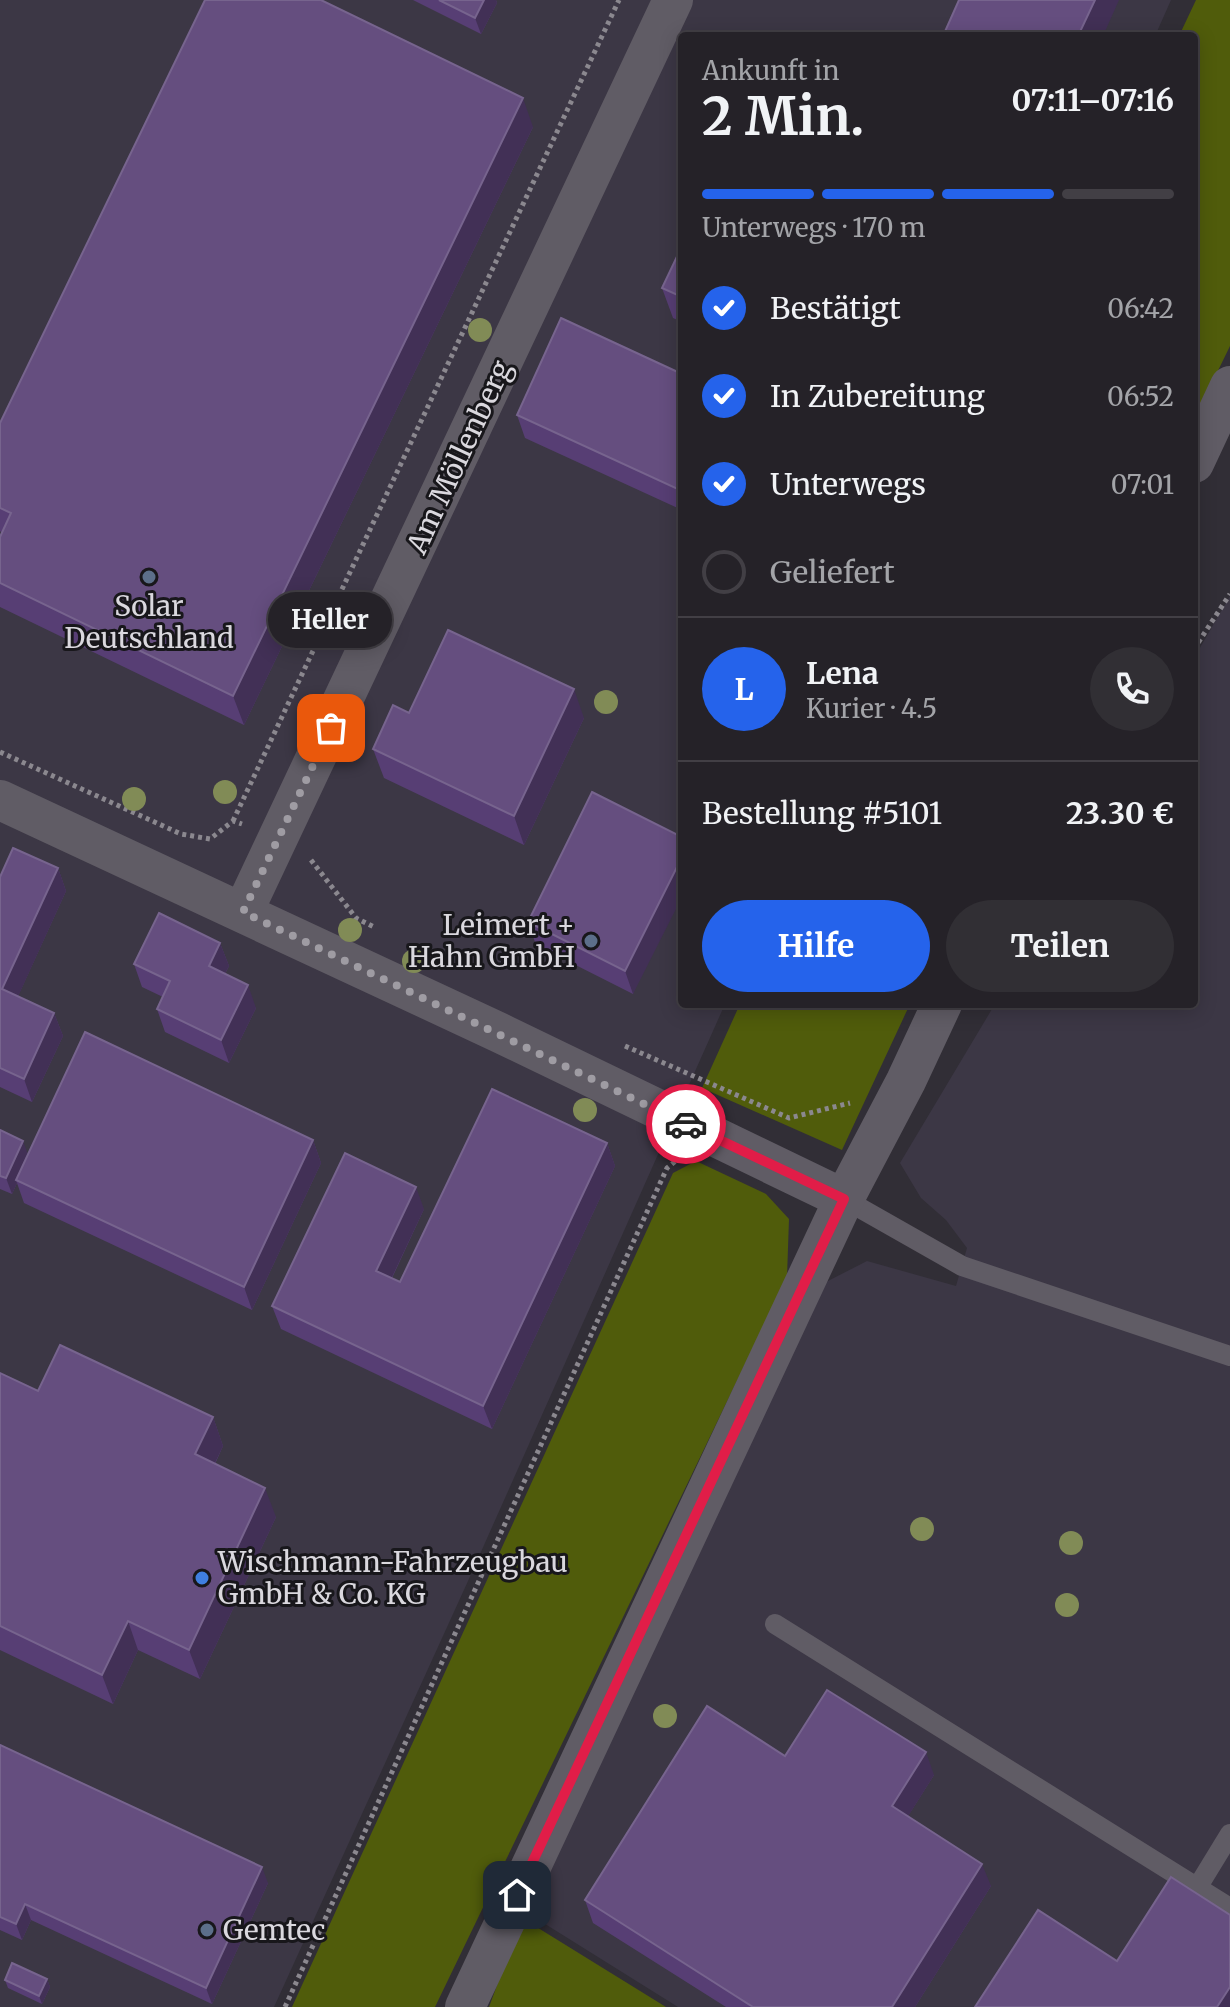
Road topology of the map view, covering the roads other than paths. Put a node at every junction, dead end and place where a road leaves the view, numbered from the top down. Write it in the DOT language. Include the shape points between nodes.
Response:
graph roads {
  1 [pos="673,0"];
  2 [pos="1230,386"];
  3 [pos="1198,454"];
  4 [pos="0,800"];
  5 [pos="243,912"];
  6 [pos="940,1008"];
  7 [pos="844,1199"];
  8 [pos="1230,1356"];
  9 [pos="775,1624"];
  10 [pos="1230,1834"];
  11 [pos="1197,1888"];
  12 [pos="1230,1908"];
  13 [pos="465,2007"];
  1 -- 5 [label="street, Am Möllenberg"];
  2 -- 3 [label="street"];
  4 -- 5 [label="street"];
  5 -- 7 [label="street"];
  6 -- 7 [label="street"];
  7 -- 8 [label="lane" via="962,1266"];
  7 -- 13 [label="street"];
  9 -- 11 [label="lane"];
  10 -- 11 [label="lane"];
  11 -- 12 [label="lane"];
}
